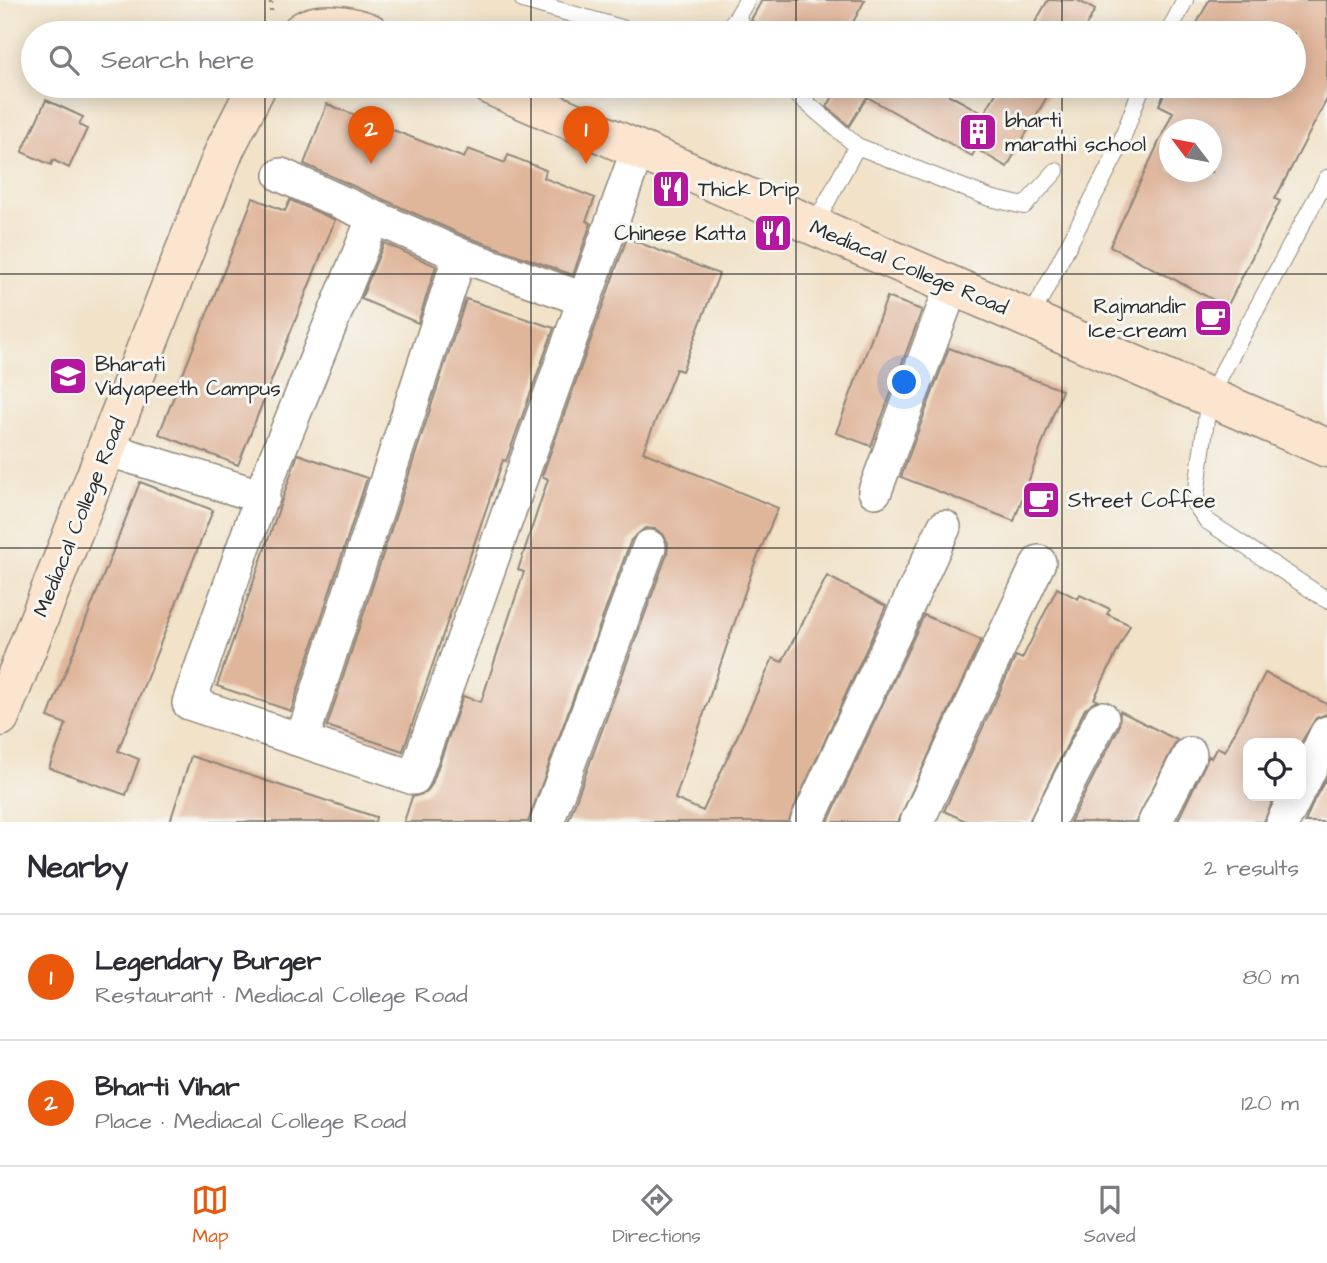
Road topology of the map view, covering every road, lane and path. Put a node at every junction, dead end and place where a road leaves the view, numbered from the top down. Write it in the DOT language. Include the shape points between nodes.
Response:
graph roads {
  1 [pos="523,0"];
  2 [pos="747,0"];
  3 [pos="1185,0"];
  4 [pos="737,17"];
  5 [pos="597,21"];
  6 [pos="734,21"];
  7 [pos="740,21"];
  8 [pos="1174,21"];
  9 [pos="251,98"];
  10 [pos="519,98"];
  11 [pos="801,98"];
  12 [pos="1138,98"];
  13 [pos="857,146"];
  14 [pos="638,149"];
  15 [pos="1056,171"];
  16 [pos="281,175"];
  17 [pos="1327,178"];
  18 [pos="374,217"];
  19 [pos="814,226"];
  20 [pos="460,255"];
  21 [pos="952,286"];
  22 [pos="583,299"];
  23 [pos="1030,319"];
  24 [pos="1209,397"];
  25 [pos="111,438"];
  26 [pos="1327,448"];
  27 [pos="265,489"];
  28 [pos="875,491"];
  29 [pos="944,527"];
  30 [pos="649,547"];
  31 [pos="1039,562"];
  32 [pos="1327,600"];
  33 [pos="0,717"];
  34 [pos="1101,718"];
  35 [pos="1327,733"];
  36 [pos="302,740"];
  37 [pos="1190,754"];
  38 [pos="1306,777"];
  39 [pos="1294,801"];
  40 [pos="547,822"];
  41 [pos="807,822"];
  42 [pos="917,822"];
  43 [pos="1048,822"];
  44 [pos="1155,822"];
  45 [pos="1283,822"];
  1 -- 5 [label="lane"];
  2 -- 4 [label="lane"];
  3 -- 8 [label="lane"];
  4 -- 6 [label="lane"];
  4 -- 7 [label="lane"];
  9 -- 25 [label="street, Mediacal College Road" via="225,149"];
  10 -- 14 [label="street, Mediacal College Road"];
  11 -- 13 [label="lane"];
  12 -- 23 [label="lane" via="1118,150"];
  13 -- 15 [label="lane" via="990,198 1024,206"];
  13 -- 19 [label="lane"];
  14 -- 19 [label="street, Mediacal College Road"];
  14 -- 22 [label="street"];
  16 -- 18 [label="street"];
  17 -- 24 [label="lane"];
  18 -- 20 [label="street"];
  18 -- 27 [label="street"];
  19 -- 21 [label="street, Mediacal College Road"];
  20 -- 22 [label="street"];
  20 -- 36 [label="street"];
  21 -- 23 [label="street, Mediacal College Road"];
  21 -- 28 [label="street"];
  22 -- 36 [label="street" via="414,778"];
  23 -- 24 [label="street, Mediacal College Road"];
  24 -- 26 [label="street, Mediacal College Road"];
  24 -- 32 [label="lane" via="1195,504 1207,521"];
  25 -- 27 [label="street"];
  25 -- 33 [label="street, Mediacal College Road"];
  27 -- 36 [label="street" via="189,703"];
  29 -- 41 [label="street"];
  30 -- 40 [label="street"];
  31 -- 42 [label="street"];
  34 -- 43 [label="street"];
  35 -- 38 [label="street"];
  37 -- 44 [label="street"];
  39 -- 45 [label="street"];
}
